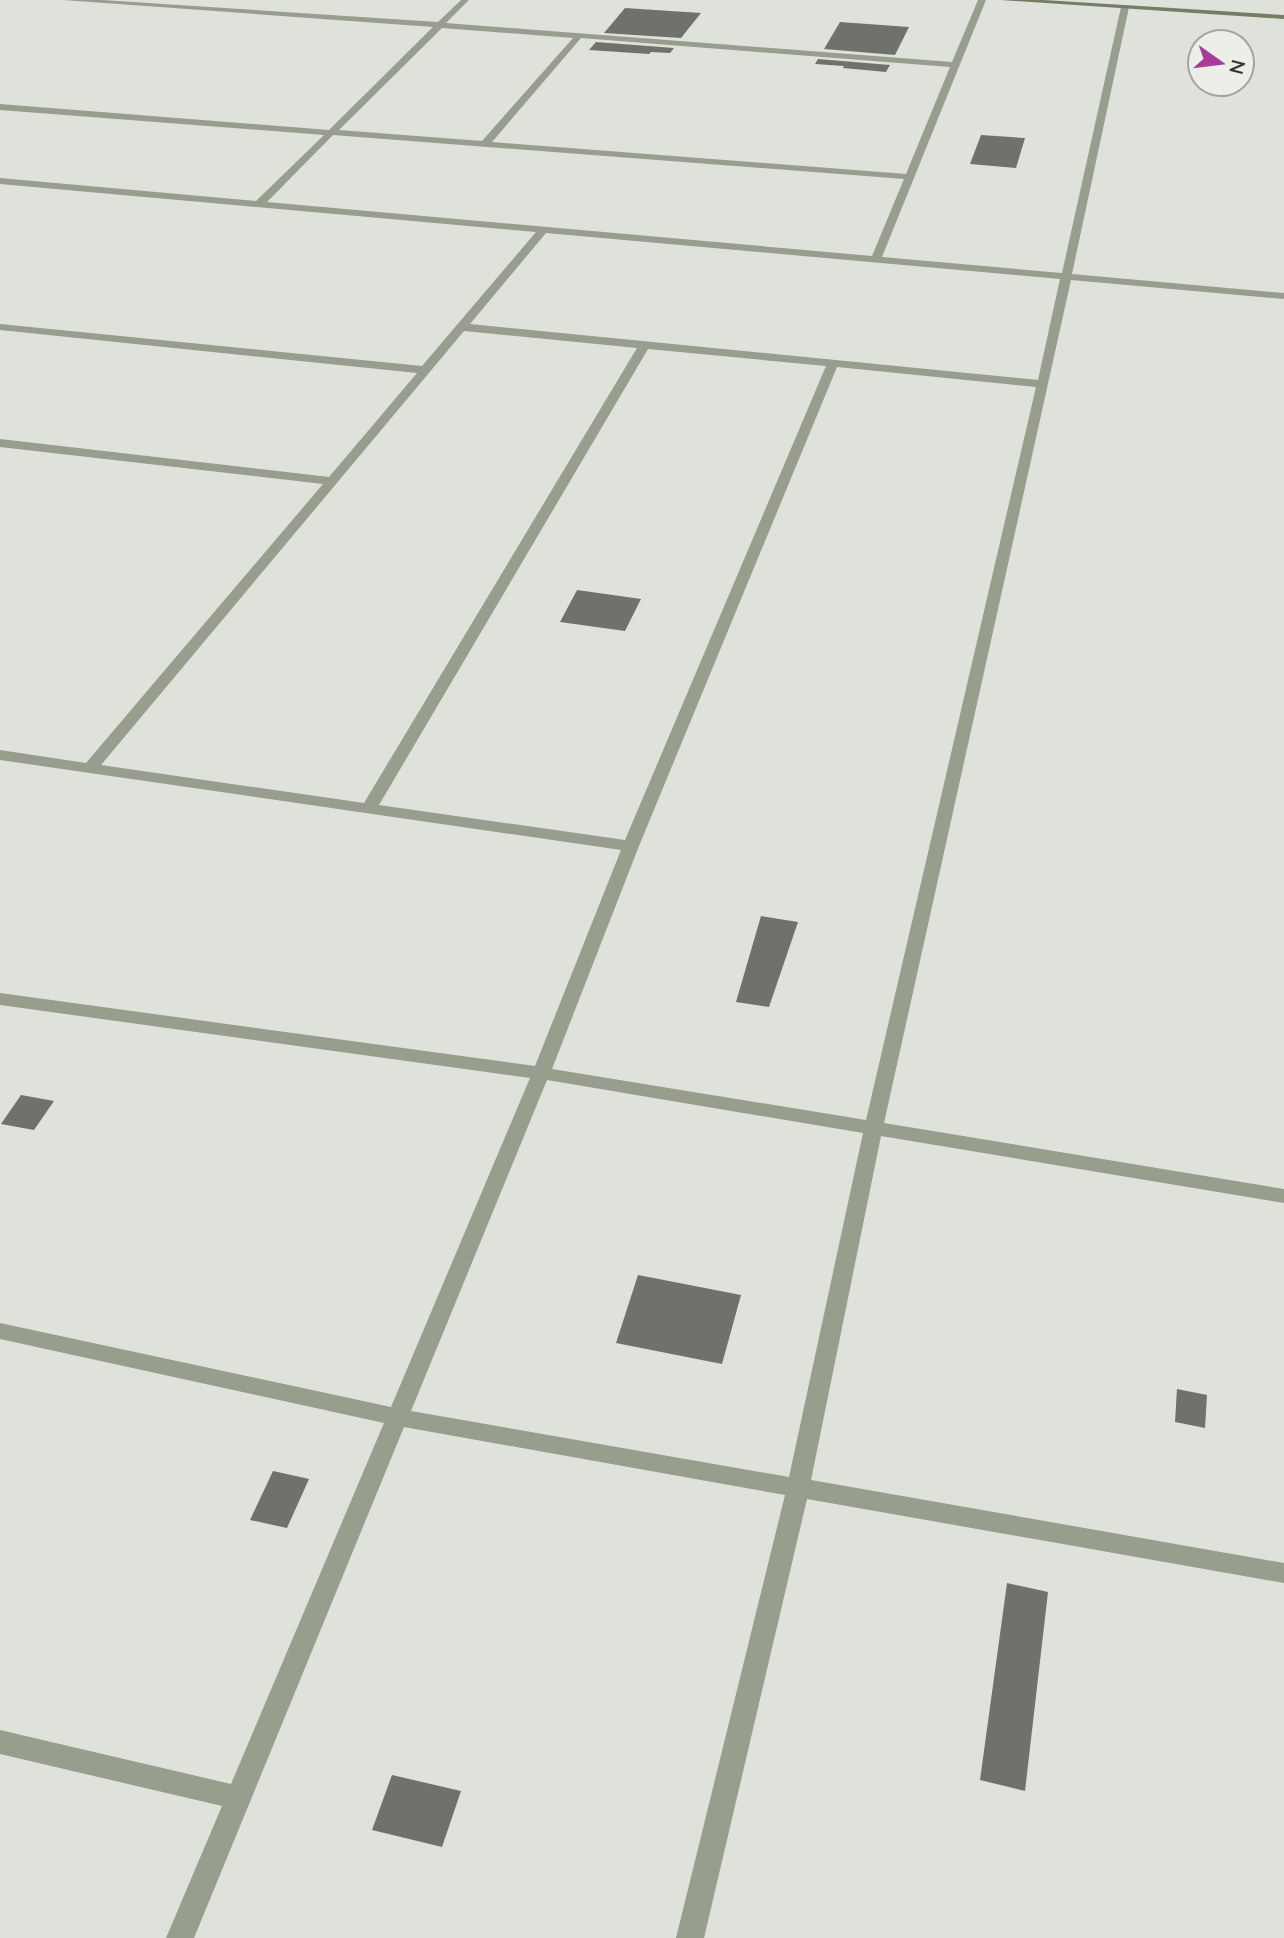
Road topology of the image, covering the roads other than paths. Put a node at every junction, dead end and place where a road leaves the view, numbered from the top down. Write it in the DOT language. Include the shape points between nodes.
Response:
graph roads {
  1 [pos="67,0"];
  2 [pos="465,0"];
  3 [pos="982,0"];
  4 [pos="1005,0"];
  5 [pos="1125,7"];
  6 [pos="1284,17"];
  7 [pos="440,25"];
  8 [pos="579,36"];
  9 [pos="956,65"];
  10 [pos="0,107"];
  11 [pos="331,133"];
  12 [pos="484,145"];
  13 [pos="909,177"];
  14 [pos="0,181"];
  15 [pos="259,204"];
  16 [pos="544,229"];
  17 [pos="876,259"];
  18 [pos="1066,276"];
  19 [pos="1284,296"];
  20 [pos="0,327"];
  21 [pos="461,327"];
  22 [pos="644,345"];
  23 [pos="833,364"];
  24 [pos="425,370"];
  25 [pos="1043,384"];
  26 [pos="0,443"];
  27 [pos="332,481"];
  28 [pos="0,755"];
  29 [pos="90,768"];
  30 [pos="369,808"];
  31 [pos="631,846"];
  32 [pos="0,999"];
  33 [pos="541,1073"];
  34 [pos="873,1129"];
  35 [pos="1284,1196"];
  36 [pos="0,1331"];
  37 [pos="395,1417"];
  38 [pos="798,1487"];
  39 [pos="1284,1573"];
  40 [pos="0,1742"];
  41 [pos="238,1798"];
  42 [pos="180,1938"];
  43 [pos="690,1938"];
  1 -- 7 [label="street"];
  2 -- 7 [label="street"];
  3 -- 9 [label="street"];
  4 -- 5 [label="main road"];
  5 -- 6 [label="main road"];
  5 -- 18 [label="street"];
  7 -- 8 [label="street"];
  7 -- 11 [label="street"];
  8 -- 9 [label="street"];
  8 -- 12 [label="street"];
  9 -- 13 [label="street"];
  10 -- 11 [label="street"];
  11 -- 12 [label="street"];
  11 -- 15 [label="street"];
  12 -- 13 [label="street"];
  13 -- 17 [label="street"];
  14 -- 15 [label="street"];
  15 -- 16 [label="street"];
  16 -- 17 [label="street"];
  16 -- 21 [label="street"];
  17 -- 18 [label="street"];
  18 -- 19 [label="street"];
  18 -- 25 [label="street"];
  20 -- 24 [label="street"];
  21 -- 22 [label="street"];
  21 -- 24 [label="street"];
  22 -- 23 [label="street"];
  22 -- 30 [label="street"];
  23 -- 25 [label="street"];
  23 -- 31 [label="street"];
  24 -- 27 [label="street"];
  25 -- 34 [label="street"];
  26 -- 27 [label="street"];
  27 -- 29 [label="street"];
  28 -- 29 [label="street"];
  29 -- 30 [label="street"];
  30 -- 31 [label="street"];
  31 -- 33 [label="street"];
  32 -- 33 [label="street"];
  33 -- 34 [label="street"];
  33 -- 37 [label="street"];
  34 -- 35 [label="street"];
  34 -- 38 [label="street"];
  36 -- 37 [label="street"];
  37 -- 38 [label="street"];
  37 -- 41 [label="street"];
  38 -- 39 [label="street"];
  38 -- 43 [label="street"];
  40 -- 41 [label="street"];
  41 -- 42 [label="street"];
}
